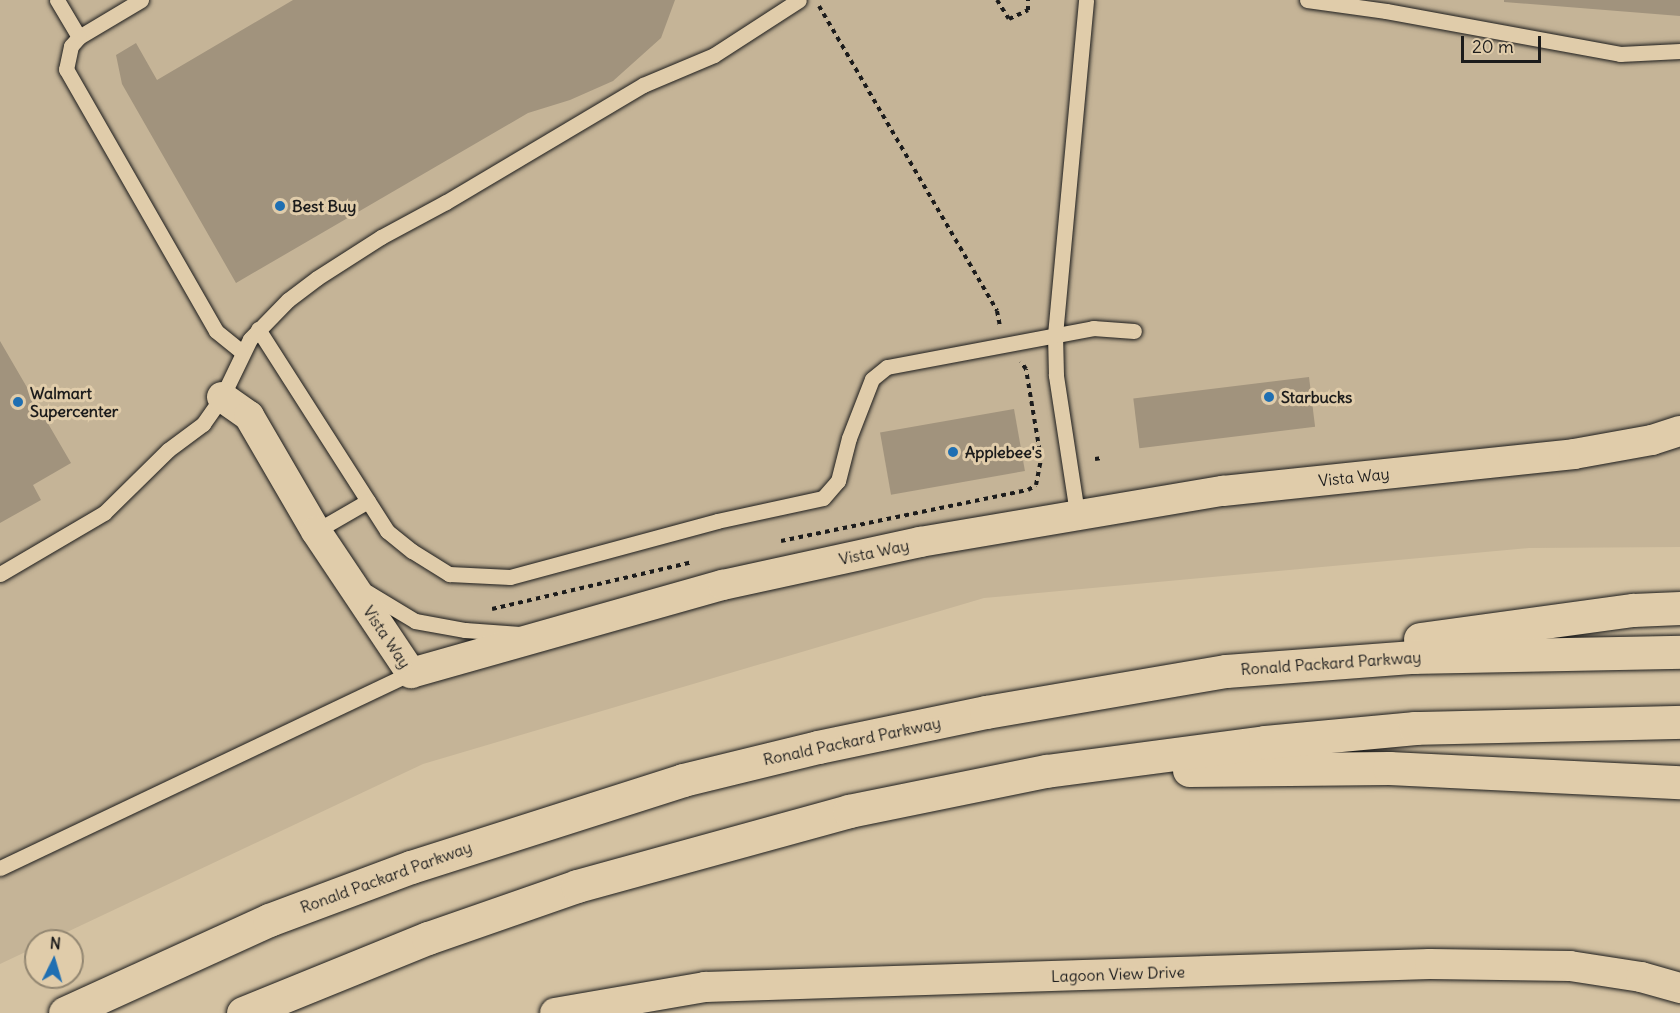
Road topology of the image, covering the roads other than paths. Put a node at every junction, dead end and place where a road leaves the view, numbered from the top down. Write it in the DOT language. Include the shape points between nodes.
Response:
graph roads {
  1 [pos="57,0"];
  2 [pos="141,0"];
  3 [pos="799,0"];
  4 [pos="1086,0"];
  5 [pos="1307,0"];
  6 [pos="79,36"];
  7 [pos="1680,51"];
  8 [pos="258,329"];
  9 [pos="1134,331"];
  10 [pos="1055,336"];
  11 [pos="243,352"];
  12 [pos="222,397"];
  13 [pos="1680,431"];
  14 [pos="368,501"];
  15 [pos="1077,513"];
  16 [pos="316,531"];
  17 [pos="0,573"];
  18 [pos="347,578"];
  19 [pos="1680,608"];
  20 [pos="538,635"];
  21 [pos="1680,652"];
  22 [pos="1226,671"];
  23 [pos="411,673"];
  24 [pos="1680,722"];
  25 [pos="1046,771"];
  26 [pos="1680,782"];
  27 [pos="0,868"];
  28 [pos="1680,988"];
  29 [pos="65,1013"];
  30 [pos="243,1013"];
  31 [pos="555,1013"];
  1 -- 6 [label="lane"];
  2 -- 6 [label="lane"];
  3 -- 8 [label="lane" via="714,55 643,86 381,237 317,278"];
  4 -- 10 [label="lane"];
  5 -- 7 [label="lane" via="1386,10 1620,54"];
  6 -- 11 [label="lane" via="71,46 66,69 216,331"];
  8 -- 11 [label="lane"];
  8 -- 14 [label="lane"];
  9 -- 10 [label="lane" via="1093,328"];
  10 -- 14 [label="lane" via="887,367 872,379 838,480 823,498 717,521 510,577 450,574 412,552 387,531"];
  10 -- 15 [label="lane" via="1056,375"];
  11 -- 12 [label="lane"];
  12 -- 16 [label="street, Vista Way" via="249,416"];
  12 -- 17 [label="lane" via="203,424 168,450 104,513"];
  13 -- 15 [label="street, Vista Way" via="1574,454 1223,491"];
  14 -- 16 [label="lane"];
  15 -- 20 [label="street, Vista Way" via="723,585"];
  16 -- 18 [label="street, Vista Way"];
  18 -- 20 [label="lane" via="388,608 415,621 465,630"];
  18 -- 23 [label="street, Vista Way"];
  19 -- 22 [label="highway" via="1633,610 1446,634"];
  20 -- 23 [label="street, Vista Way"];
  21 -- 22 [label="highway, Ronald Packard Parkway" via="1413,657"];
  22 -- 29 [label="highway, Ronald Packard Parkway" via="986,712 682,780 422,863 269,920"];
  23 -- 27 [label="lane"];
  24 -- 25 [label="highway" via="1415,728 1265,742"];
  25 -- 26 [label="highway" via="1389,768"];
  25 -- 30 [label="highway" via="849,811 577,885 428,938"];
  28 -- 31 [label="street, Lagoon View Drive" via="1641,977 1570,966 1430,964 705,987"];
}
